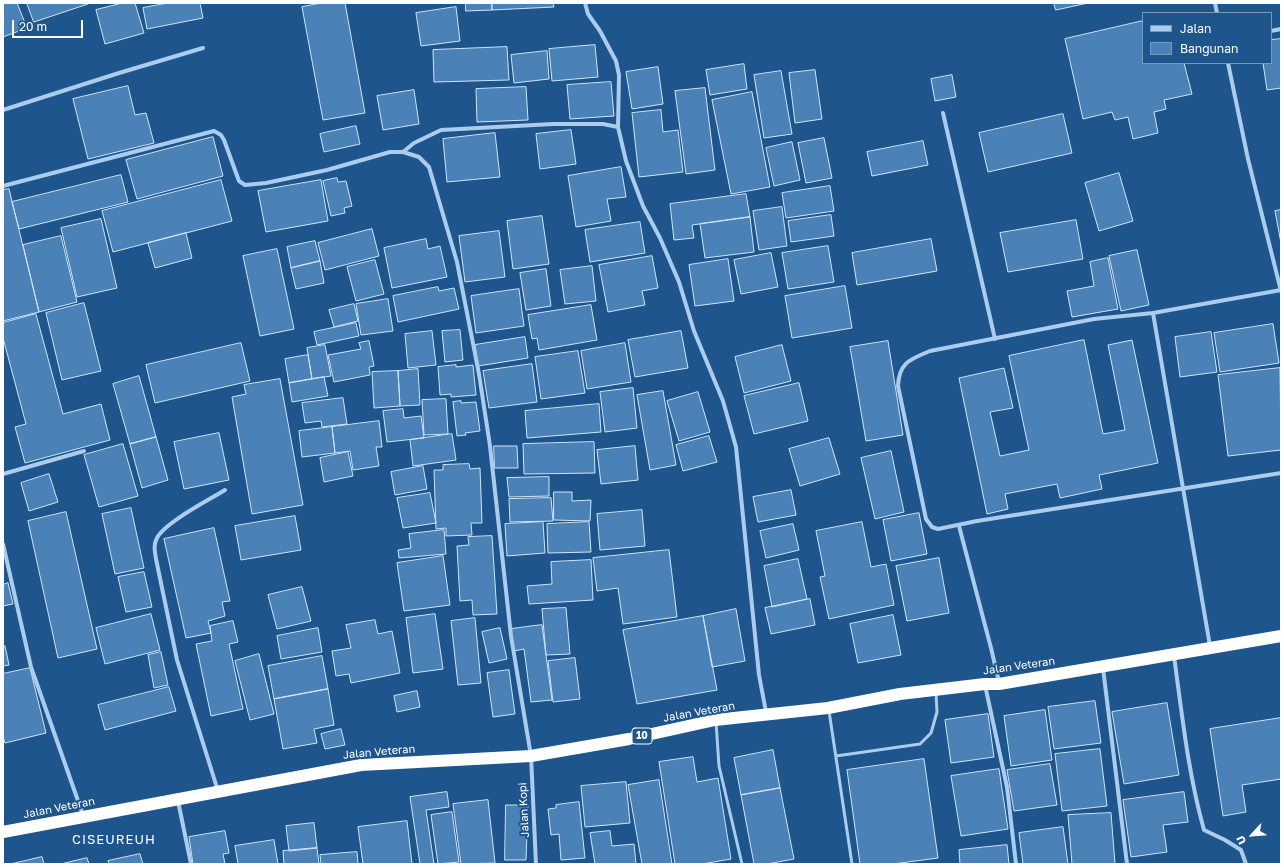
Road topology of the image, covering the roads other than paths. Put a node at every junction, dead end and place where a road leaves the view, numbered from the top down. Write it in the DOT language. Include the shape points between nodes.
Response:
graph roads {
  1 [pos="585,3"];
  2 [pos="203,48"];
  3 [pos="1228,64"];
  4 [pos="3,110"];
  5 [pos="943,113"];
  6 [pos="618,127"];
  7 [pos="403,152"];
  8 [pos="3,186"];
  9 [pos="1281,290"];
  10 [pos="1153,313"];
  11 [pos="995,339"];
  12 [pos="84,451"];
  13 [pos="1281,473"];
  14 [pos="3,474"];
  15 [pos="1184,488"];
  16 [pos="225,490"];
  17 [pos="959,526"];
  18 [pos="3,544"];
  19 [pos="1281,636"];
  20 [pos="1211,648"];
  21 [pos="1174,655"];
  22 [pos="1102,666"];
  23 [pos="985,684"];
  24 [pos="999,684"];
  25 [pos="935,690"];
  26 [pos="828,708"];
  27 [pos="767,715"];
  28 [pos="715,720"];
  29 [pos="531,756"];
  30 [pos="836,756"];
  31 [pos="219,791"];
  32 [pos="178,799"];
  33 [pos="84,816"];
  34 [pos="3,832"];
  35 [pos="191,864"];
  36 [pos="536,864"];
  37 [pos="742,864"];
  38 [pos="852,864"];
  39 [pos="1016,864"];
  40 [pos="1127,864"];
  41 [pos="1246,864"];
  1 -- 6 [label="street" via="588,14 616,61 619,75"];
  2 -- 4 [label="street"];
  3 -- 9 [label="street" via="1248,159"];
  5 -- 11 [label="street"];
  6 -- 7 [label="street" via="603,124 553,124 441,130 414,142"];
  6 -- 27 [label="street" via="626,161 643,206 679,282 694,331 723,401 736,447 760,675"];
  7 -- 8 [label="street" via="390,152 327,170 245,185 239,181 224,140 214,131"];
  7 -- 29 [label="street, Jalan Kopi" via="419,157 429,167 457,262 490,446 511,636"];
  9 -- 10 [label="street"];
  10 -- 11 [label="street" via="1094,319"];
  10 -- 15 [label="street"];
  11 -- 17 [label="street" via="930,351 904,364 899,374 898,386 926,519 932,527 938,529"];
  12 -- 14 [label="street"];
  13 -- 15 [label="street"];
  15 -- 17 [label="street"];
  15 -- 20 [label="street"];
  16 -- 31 [label="street" via="168,525 160,533 154,546 177,660"];
  17 -- 24 [label="street"];
  18 -- 33 [label="street" via="31,666"];
  19 -- 20 [label="highway, Jalan Veteran / 10"];
  20 -- 21 [label="highway, Jalan Veteran / 10"];
  21 -- 22 [label="highway, Jalan Veteran / 10"];
  21 -- 41 [label="street" via="1190,765 1204,830 1241,850"];
  22 -- 24 [label="highway, Jalan Veteran / 10"];
  22 -- 40 [label="street"];
  23 -- 24 [label="highway, Jalan Veteran / 10"];
  23 -- 25 [label="highway, Jalan Veteran / 10"];
  23 -- 39 [label="street" via="1007,787"];
  25 -- 26 [label="highway, Jalan Veteran / 10"];
  25 -- 30 [label="lane" via="937,712 931,733 920,744"];
  26 -- 27 [label="highway, Jalan Veteran / 10"];
  26 -- 30 [label="lane"];
  27 -- 28 [label="highway, Jalan Veteran / 10"];
  28 -- 29 [label="highway, Jalan Veteran / 10"];
  28 -- 37 [label="lane" via="719,766"];
  29 -- 31 [label="highway, Jalan Veteran / 10" via="361,764"];
  29 -- 36 [label="street, Jalan Kopi"];
  30 -- 38 [label="lane"];
  31 -- 32 [label="highway, Jalan Veteran / 10"];
  32 -- 33 [label="highway, Jalan Veteran / 10"];
  32 -- 35 [label="street"];
  33 -- 34 [label="highway, Jalan Veteran / 10"];
}
